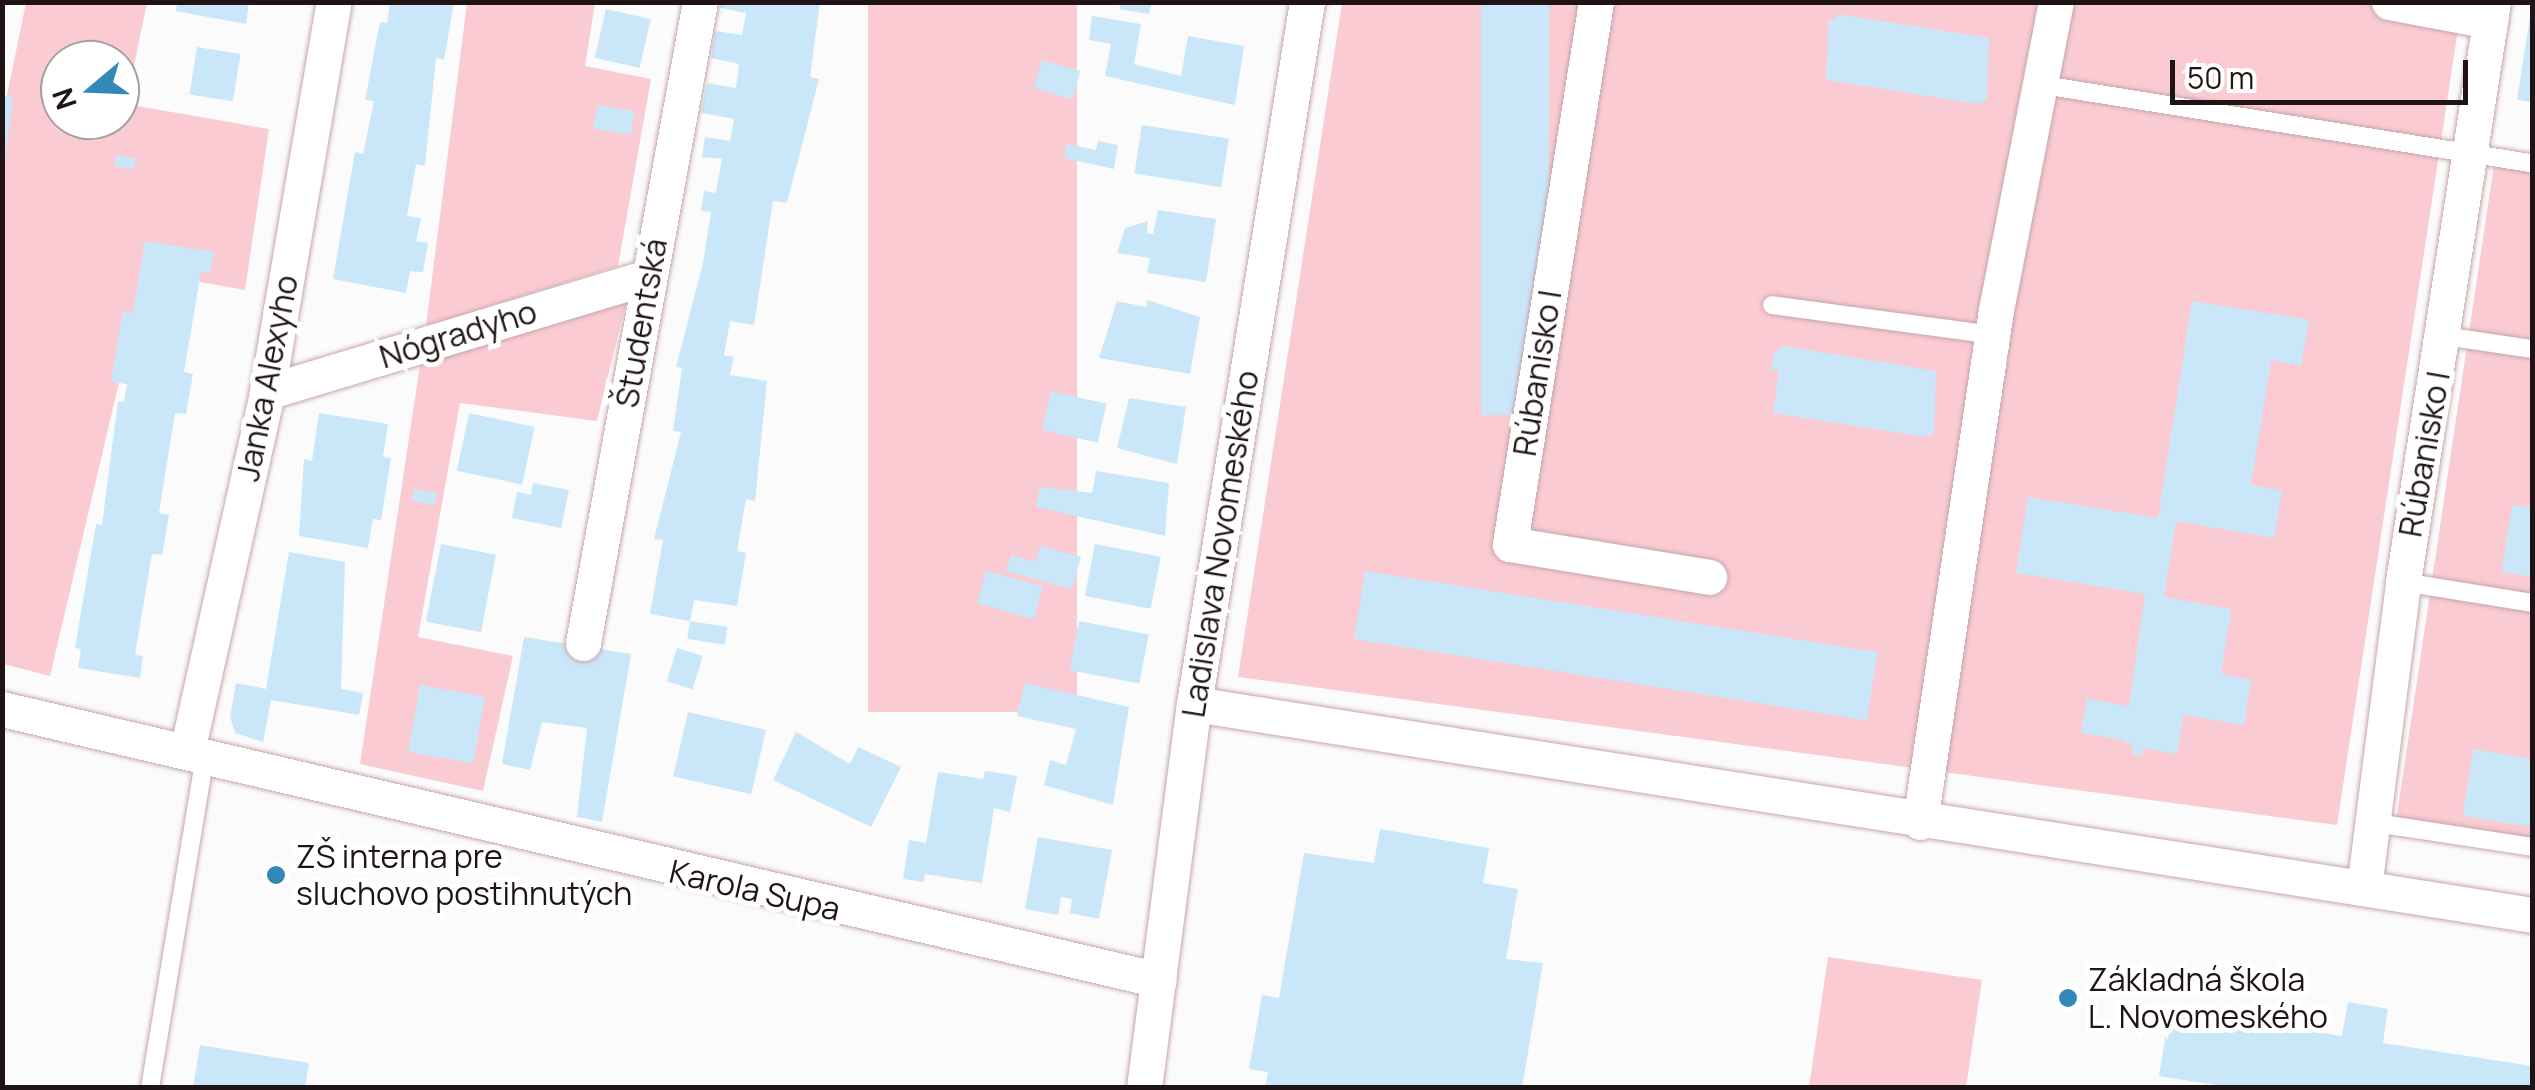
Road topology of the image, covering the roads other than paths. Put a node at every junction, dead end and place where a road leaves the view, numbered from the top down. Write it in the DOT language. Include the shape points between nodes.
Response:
graph roads {
  1 [pos="334,2"];
  2 [pos="700,2"];
  3 [pos="1307,2"];
  4 [pos="1596,2"];
  5 [pos="2056,2"];
  6 [pos="2390,2"];
  7 [pos="2491,12"];
  8 [pos="2043,84"];
  9 [pos="2470,154"];
  10 [pos="2532,163"];
  11 [pos="649,277"];
  12 [pos="1772,305"];
  13 [pos="1994,322"];
  14 [pos="2444,336"];
  15 [pos="2532,349"];
  16 [pos="267,392"];
  17 [pos="1709,577"];
  18 [pos="2403,582"];
  19 [pos="2532,603"];
  20 [pos="582,643"];
  21 [pos="1194,704"];
  22 [pos="2,710"];
  23 [pos="196,753"];
  24 [pos="1920,822"];
  25 [pos="2368,822"];
  26 [pos="2532,847"];
  27 [pos="2364,888"];
  28 [pos="2532,916"];
  29 [pos="1159,980"];
  30 [pos="150,1088"];
  31 [pos="1144,1088"];
  1 -- 16 [label="street, Janka Alexyho"];
  2 -- 11 [label="street, Študentská"];
  3 -- 21 [label="street, Ladislava Novomeského"];
  4 -- 17 [label="street, Rúbanisko I" via="1510,544"];
  5 -- 8 [label="street"];
  6 -- 7 [label="street, Rúbanisko I"];
  7 -- 9 [label="street, Rúbanisko I"];
  8 -- 9 [label="lane"];
  8 -- 13 [label="street"];
  9 -- 10 [label="lane"];
  9 -- 14 [label="street, Rúbanisko I"];
  11 -- 16 [label="street, Nógradyho"];
  11 -- 20 [label="street, Študentská"];
  12 -- 13 [label="lane"];
  13 -- 24 [label="street"];
  14 -- 15 [label="lane"];
  14 -- 18 [label="street, Rúbanisko I"];
  16 -- 23 [label="street, Janka Alexyho"];
  18 -- 19 [label="lane"];
  18 -- 25 [label="street, Rúbanisko I"];
  21 -- 24 [label="street"];
  21 -- 29 [label="street, Ladislava Novomeského"];
  22 -- 23 [label="street, Karola Supa"];
  23 -- 29 [label="street, Karola Supa" via="616,858"];
  23 -- 30 [label="lane"];
  24 -- 27 [label="street"];
  25 -- 26 [label="lane"];
  25 -- 27 [label="street, Rúbanisko I"];
  27 -- 28 [label="street"];
  29 -- 31 [label="street, Ladislava Novomeského"];
}
